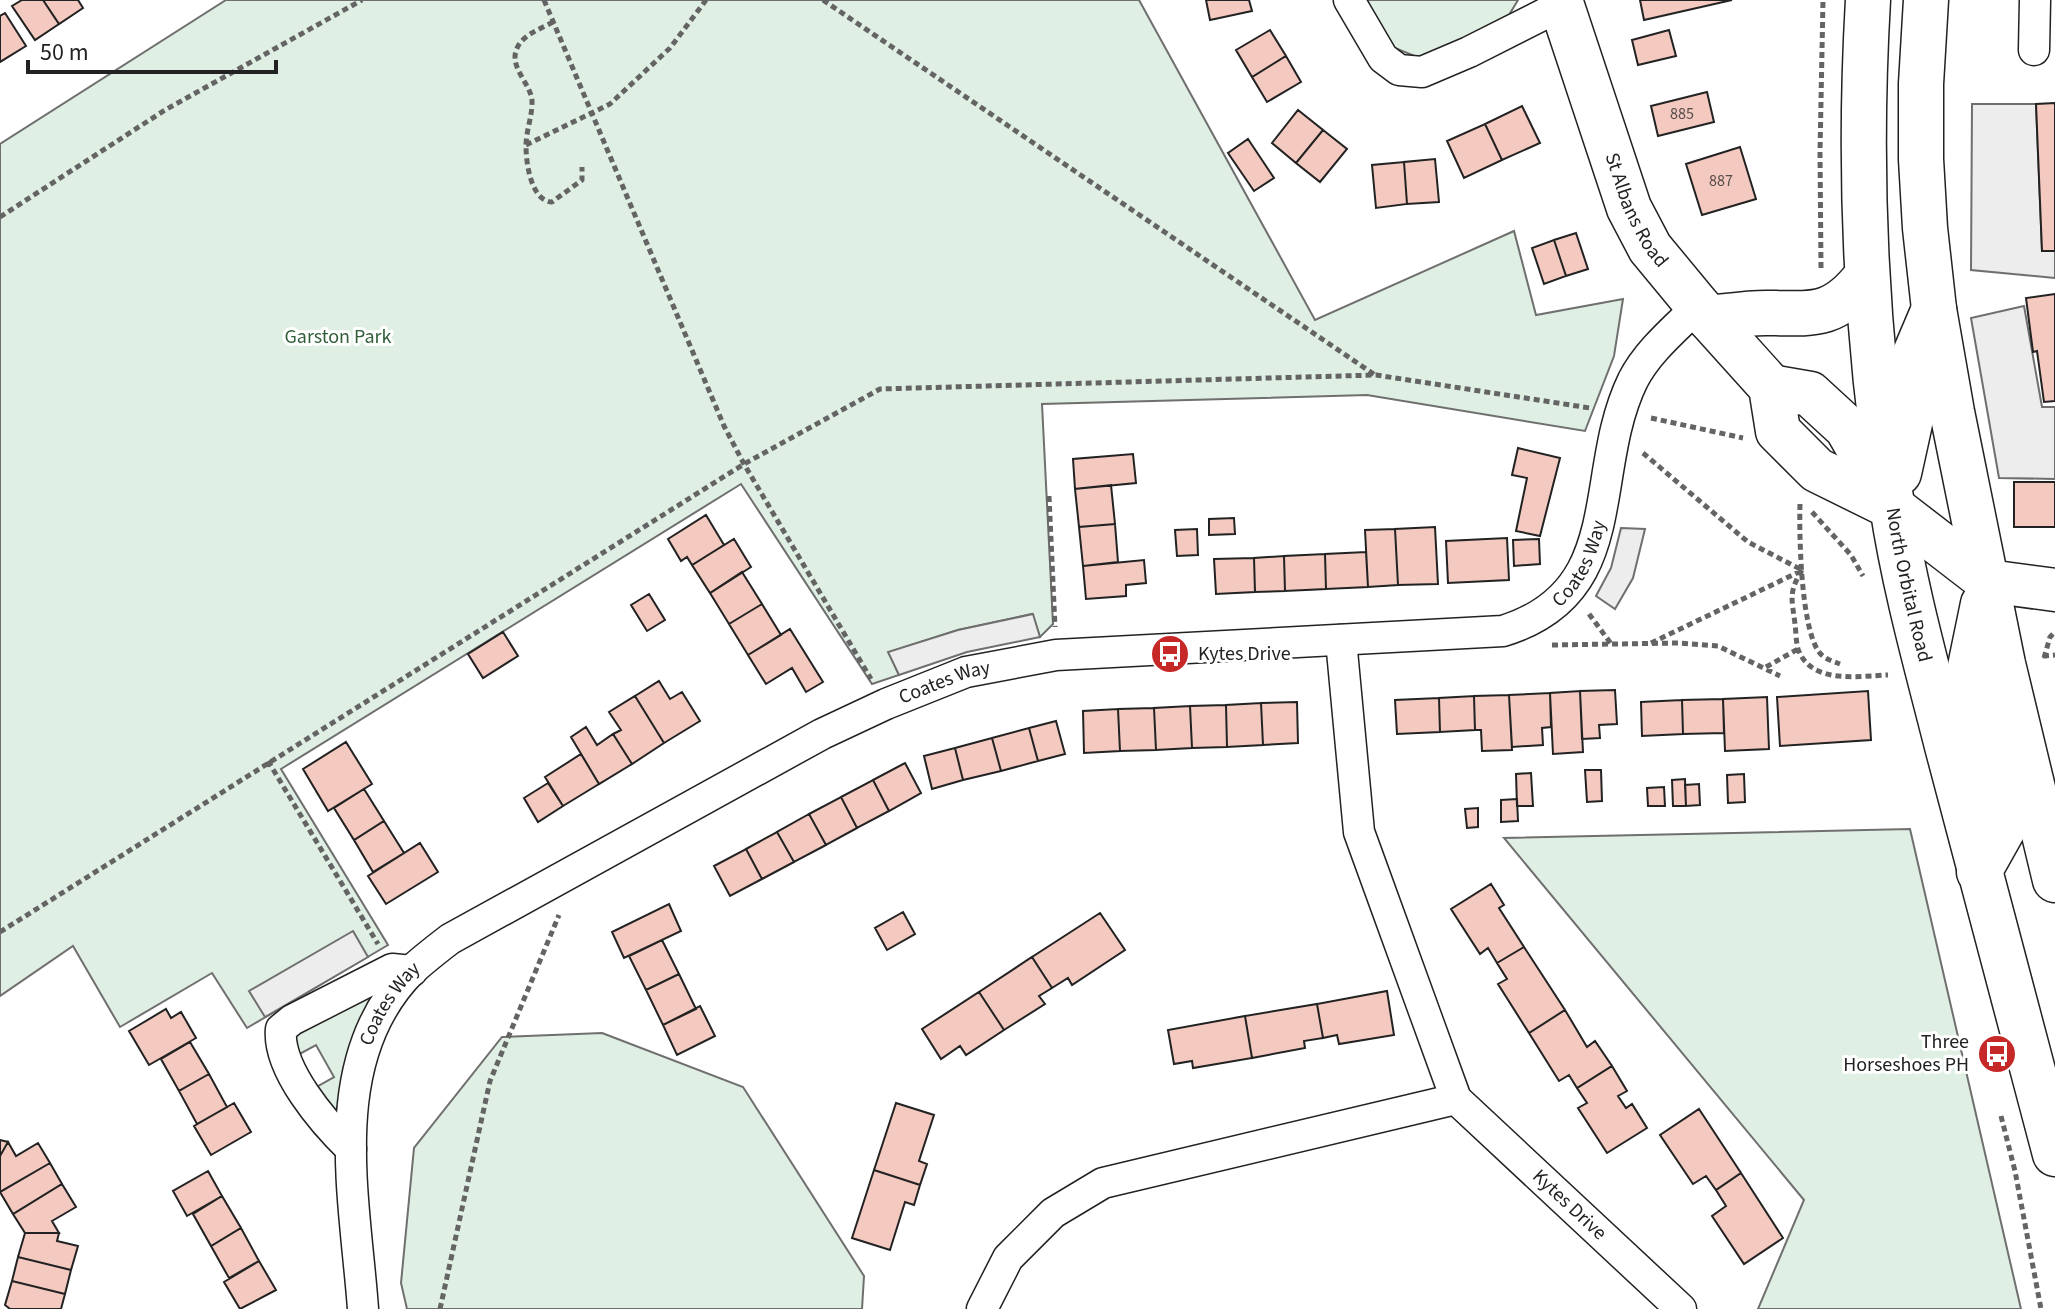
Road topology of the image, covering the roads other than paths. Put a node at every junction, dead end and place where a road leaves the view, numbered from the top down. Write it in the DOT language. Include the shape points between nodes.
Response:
graph roads {
  1 [pos="1349,0"];
  2 [pos="1868,0"];
  3 [pos="1926,0"];
  4 [pos="2035,0"];
  5 [pos="1561,2"];
  6 [pos="2034,50"];
  7 [pos="1865,278"];
  8 [pos="1934,309"];
  9 [pos="1703,312"];
  10 [pos="1892,507"];
  11 [pos="1988,581"];
  12 [pos="2055,590"];
  13 [pos="1341,640"];
  14 [pos="1979,872"];
  15 [pos="2055,880"];
  16 [pos="402,970"];
  17 [pos="1456,1099"];
  18 [pos="351,1149"];
  19 [pos="2055,1154"];
  20 [pos="363,1309"];
  21 [pos="982,1309"];
  22 [pos="1681,1309"];
  1 -- 5 [label="street" via="1383,58 1399,70 1422,72"];
  2 -- 7 [label="main road, North Orbital Road" via="1862,178"];
  3 -- 8 [label="main road" via="1921,159"];
  4 -- 6 [label="street"];
  5 -- 9 [label="main road, St Albans Road" via="1629,208 1650,248"];
  7 -- 9 [label="main road" via="1846,300 1823,312"];
  7 -- 10 [label="main road, North Orbital Road"];
  8 -- 10 [label="main road" via="1911,363 1914,405"];
  8 -- 11 [label="main road"];
  9 -- 10 [label="main road, St Albans Road" via="1771,387 1778,431 1817,470"];
  9 -- 13 [label="street, Coates Way" via="1646,360 1606,420 1593,550 1571,590 1543,615 1503,631"];
  10 -- 11 [label="main road, St Albans Road"];
  10 -- 14 [label="main road, North Orbital Road"];
  11 -- 12 [label="street"];
  11 -- 14 [label="main road" via="1970,667 2006,824"];
  11 -- 15 [label="main road"];
  13 -- 16 [label="street, Coates Way" via="1056,655 966,672 822,734"];
  13 -- 17 [label="street, Kytes Drive" via="1359,832"];
  14 -- 19 [label="main road, North Orbital Road"];
  16 -- 18 [label="street, Coates Way" via="361,1054"];
  16 -- 18 [label="street" via="281,1029 282,1055 319,1118"];
  17 -- 21 [label="street" via="1103,1183 1053,1213 1008,1258"];
  17 -- 22 [label="street, Kytes Drive"];
  18 -- 20 [label="street, Coates Way"];
}
